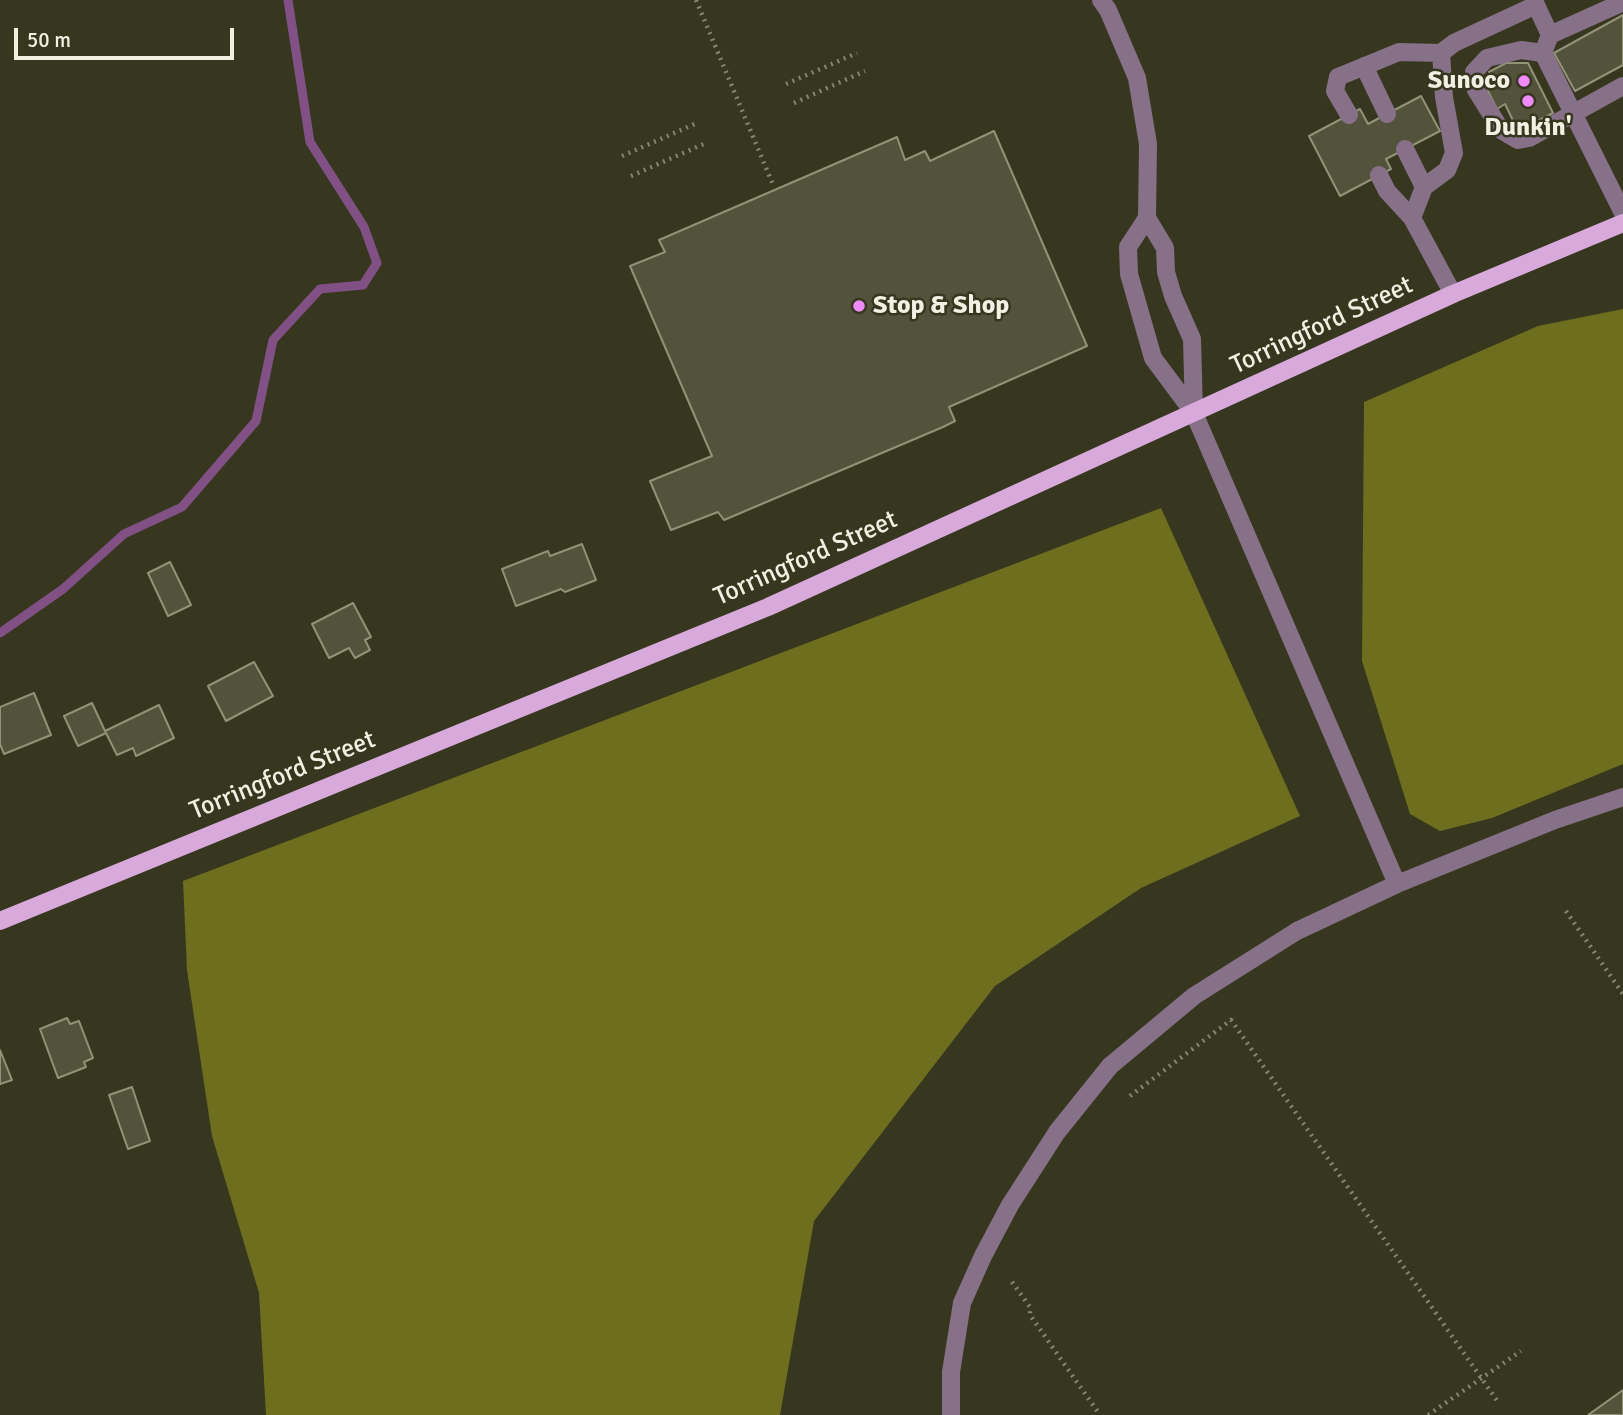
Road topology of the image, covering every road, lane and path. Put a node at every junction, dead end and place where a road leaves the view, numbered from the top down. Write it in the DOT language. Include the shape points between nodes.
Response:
graph roads {
  1 [pos="696,0"];
  2 [pos="1101,0"];
  3 [pos="1623,2"];
  4 [pos="1550,35"];
  5 [pos="857,53"];
  6 [pos="1441,53"];
  7 [pos="1543,53"];
  8 [pos="1364,66"];
  9 [pos="865,71"];
  10 [pos="786,84"];
  11 [pos="1623,86"];
  12 [pos="794,103"];
  13 [pos="1573,113"];
  14 [pos="1387,114"];
  15 [pos="1349,115"];
  16 [pos="697,122"];
  17 [pos="706,143"];
  18 [pos="1405,149"];
  19 [pos="622,156"];
  20 [pos="1379,175"];
  21 [pos="631,176"];
  22 [pos="775,187"];
  23 [pos="1424,187"];
  24 [pos="1623,214"];
  25 [pos="1147,218"];
  26 [pos="1412,218"];
  27 [pos="1623,223"];
  28 [pos="1453,295"];
  29 [pos="1194,413"];
  30 [pos="1623,797"];
  31 [pos="1397,884"];
  32 [pos="1566,911"];
  33 [pos="0,920"];
  34 [pos="1623,994"];
  35 [pos="1130,1096"];
  36 [pos="1012,1282"];
  37 [pos="1521,1351"];
  38 [pos="1481,1378"];
  39 [pos="1498,1402"];
  40 [pos="951,1415"];
  41 [pos="1100,1415"];
  42 [pos="1428,1415"];
  1 -- 22 [label="path"];
  2 -- 25 [label="lane" via="1137,78 1148,144"];
  3 -- 4 [label="lane"];
  4 -- 6 [label="lane" via="1536,5"];
  4 -- 7 [label="lane"];
  5 -- 10 [label="path"];
  6 -- 8 [label="lane" via="1399,52"];
  6 -- 23 [label="lane" via="1454,153 1447,170"];
  7 -- 13 [label="lane"];
  7 -- 13 [label="lane" via="1521,50 1487,58 1474,72 1476,90 1501,130 1518,139 1529,138"];
  8 -- 14 [label="lane"];
  8 -- 15 [label="lane" via="1338,77 1335,91"];
  9 -- 12 [label="path"];
  11 -- 13 [label="lane"];
  13 -- 24 [label="lane"];
  16 -- 19 [label="path"];
  17 -- 21 [label="path"];
  18 -- 23 [label="lane"];
  20 -- 26 [label="lane"];
  23 -- 26 [label="lane"];
  25 -- 29 [label="lane" via="1165,248 1173,296 1192,339"];
  25 -- 29 [label="lane" via="1128,247 1129,274 1153,358"];
  26 -- 28 [label="lane"];
  27 -- 28 [label="main road, Torringford Street"];
  28 -- 29 [label="main road, Torringford Street"];
  29 -- 31 [label="lane"];
  29 -- 33 [label="main road, Torringford Street" via="768,607"];
  30 -- 31 [label="lane"];
  31 -- 40 [label="lane" via="1297,931 1194,996 1110,1066 1057,1132 1010,1205 961,1303 951,1372"];
  32 -- 34 [label="path"];
  35 -- 38 [label="path" via="1231,1020"];
  36 -- 41 [label="path"];
  37 -- 38 [label="path"];
  38 -- 39 [label="path"];
  38 -- 42 [label="path"];
}
